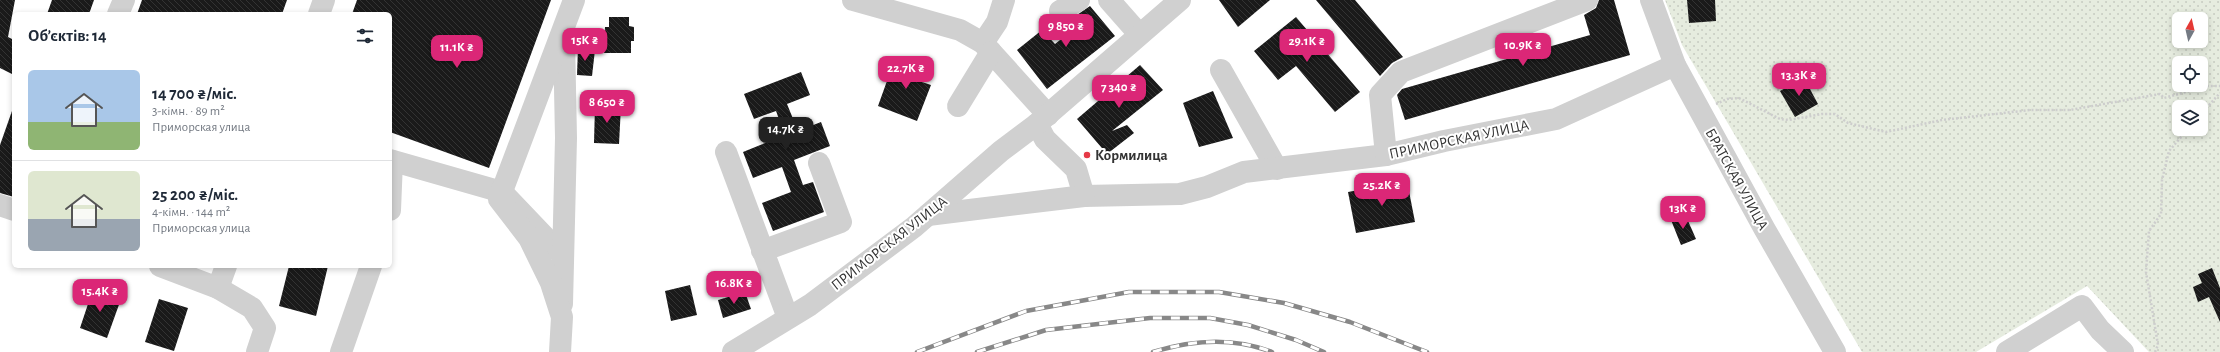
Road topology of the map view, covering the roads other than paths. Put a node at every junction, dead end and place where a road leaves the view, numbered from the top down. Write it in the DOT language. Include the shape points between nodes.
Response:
graph roads {
  1 [pos="124,0"];
  2 [pos="324,0"];
  3 [pos="574,0"];
  4 [pos="853,0"];
  5 [pos="1004,0"];
  6 [pos="1079,0"];
  7 [pos="1109,0"];
  8 [pos="1180,0"];
  9 [pos="1587,0"];
  10 [pos="1651,0"];
  11 [pos="1554,6"];
  12 [pos="1060,11"];
  13 [pos="119,12"];
  14 [pos="320,12"];
  15 [pos="564,26"];
  16 [pos="1139,34"];
  17 [pos="987,48"];
  18 [pos="1675,65"];
  19 [pos="1221,70"];
  20 [pos="958,106"];
  21 [pos="1042,119"];
  22 [pos="726,152"];
  23 [pos="1386,156"];
  24 [pos="392,161"];
  25 [pos="819,163"];
  26 [pos="1277,169"];
  27 [pos="502,192"];
  28 [pos="1084,196"];
  29 [pos="0,205"];
  30 [pos="12,209"];
  31 [pos="928,214"];
  32 [pos="762,251"];
  33 [pos="563,256"];
  34 [pos="165,268"];
  35 [pos="225,268"];
  36 [pos="370,268"];
  37 [pos="218,288"];
  38 [pos="562,317"];
  39 [pos="788,318"];
  40 [pos="2118,350"];
  41 [pos="257,352"];
  42 [pos="341,352"];
  43 [pos="560,352"];
  44 [pos="733,352"];
  45 [pos="1835,352"];
  46 [pos="2007,352"];
  1 -- 13 [label="street"];
  2 -- 14 [label="street"];
  3 -- 15 [label="street"];
  4 -- 17 [label="street" via="960,30"];
  5 -- 17 [label="street"];
  6 -- 12 [label="street"];
  7 -- 16 [label="street"];
  8 -- 16 [label="street, ПРИМОРСКАЯ УЛИЦА"];
  9 -- 11 [label="street"];
  10 -- 18 [label="street, БРАТСКАЯ УЛИЦА"];
  11 -- 23 [label="street" via="1400,72 1380,95"];
  15 -- 27 [label="street"];
  15 -- 33 [label="street" via="566,138"];
  16 -- 21 [label="street, ПРИМОРСКАЯ УЛИЦА"];
  17 -- 20 [label="street"];
  17 -- 21 [label="street"];
  18 -- 23 [label="street, ПРИМОРСКАЯ УЛИЦА" via="1556,119 1444,141"];
  18 -- 45 [label="street, БРАТСКАЯ УЛИЦА"];
  19 -- 26 [label="street"];
  21 -- 28 [label="street" via="1045,139 1076,168"];
  21 -- 31 [label="street, ПРИМОРСКАЯ УЛИЦА"];
  22 -- 32 [label="street"];
  23 -- 26 [label="street, ПРИМОРСКАЯ УЛИЦА"];
  24 -- 27 [label="street"];
  25 -- 32 [label="street" via="842,222"];
  26 -- 28 [label="street, ПРИМОРСКАЯ УЛИЦА" via="1244,172 1208,187 1180,194"];
  27 -- 33 [label="street"];
  27 -- 38 [label="street" via="499,199 529,238 550,283"];
  28 -- 31 [label="street, ПРИМОРСКАЯ УЛИЦА"];
  29 -- 30 [label="street"];
  31 -- 39 [label="street, ПРИМОРСКАЯ УЛИЦА" via="816,301"];
  32 -- 39 [label="street"];
  33 -- 38 [label="street"];
  34 -- 37 [label="street"];
  35 -- 37 [label="street"];
  36 -- 42 [label="street"];
  37 -- 41 [label="street" via="252,308 265,328"];
  38 -- 43 [label="street"];
  39 -- 44 [label="street, ПРИМОРСКАЯ УЛИЦА"];
  40 -- 46 [label="street" via="2082,306"];
}
